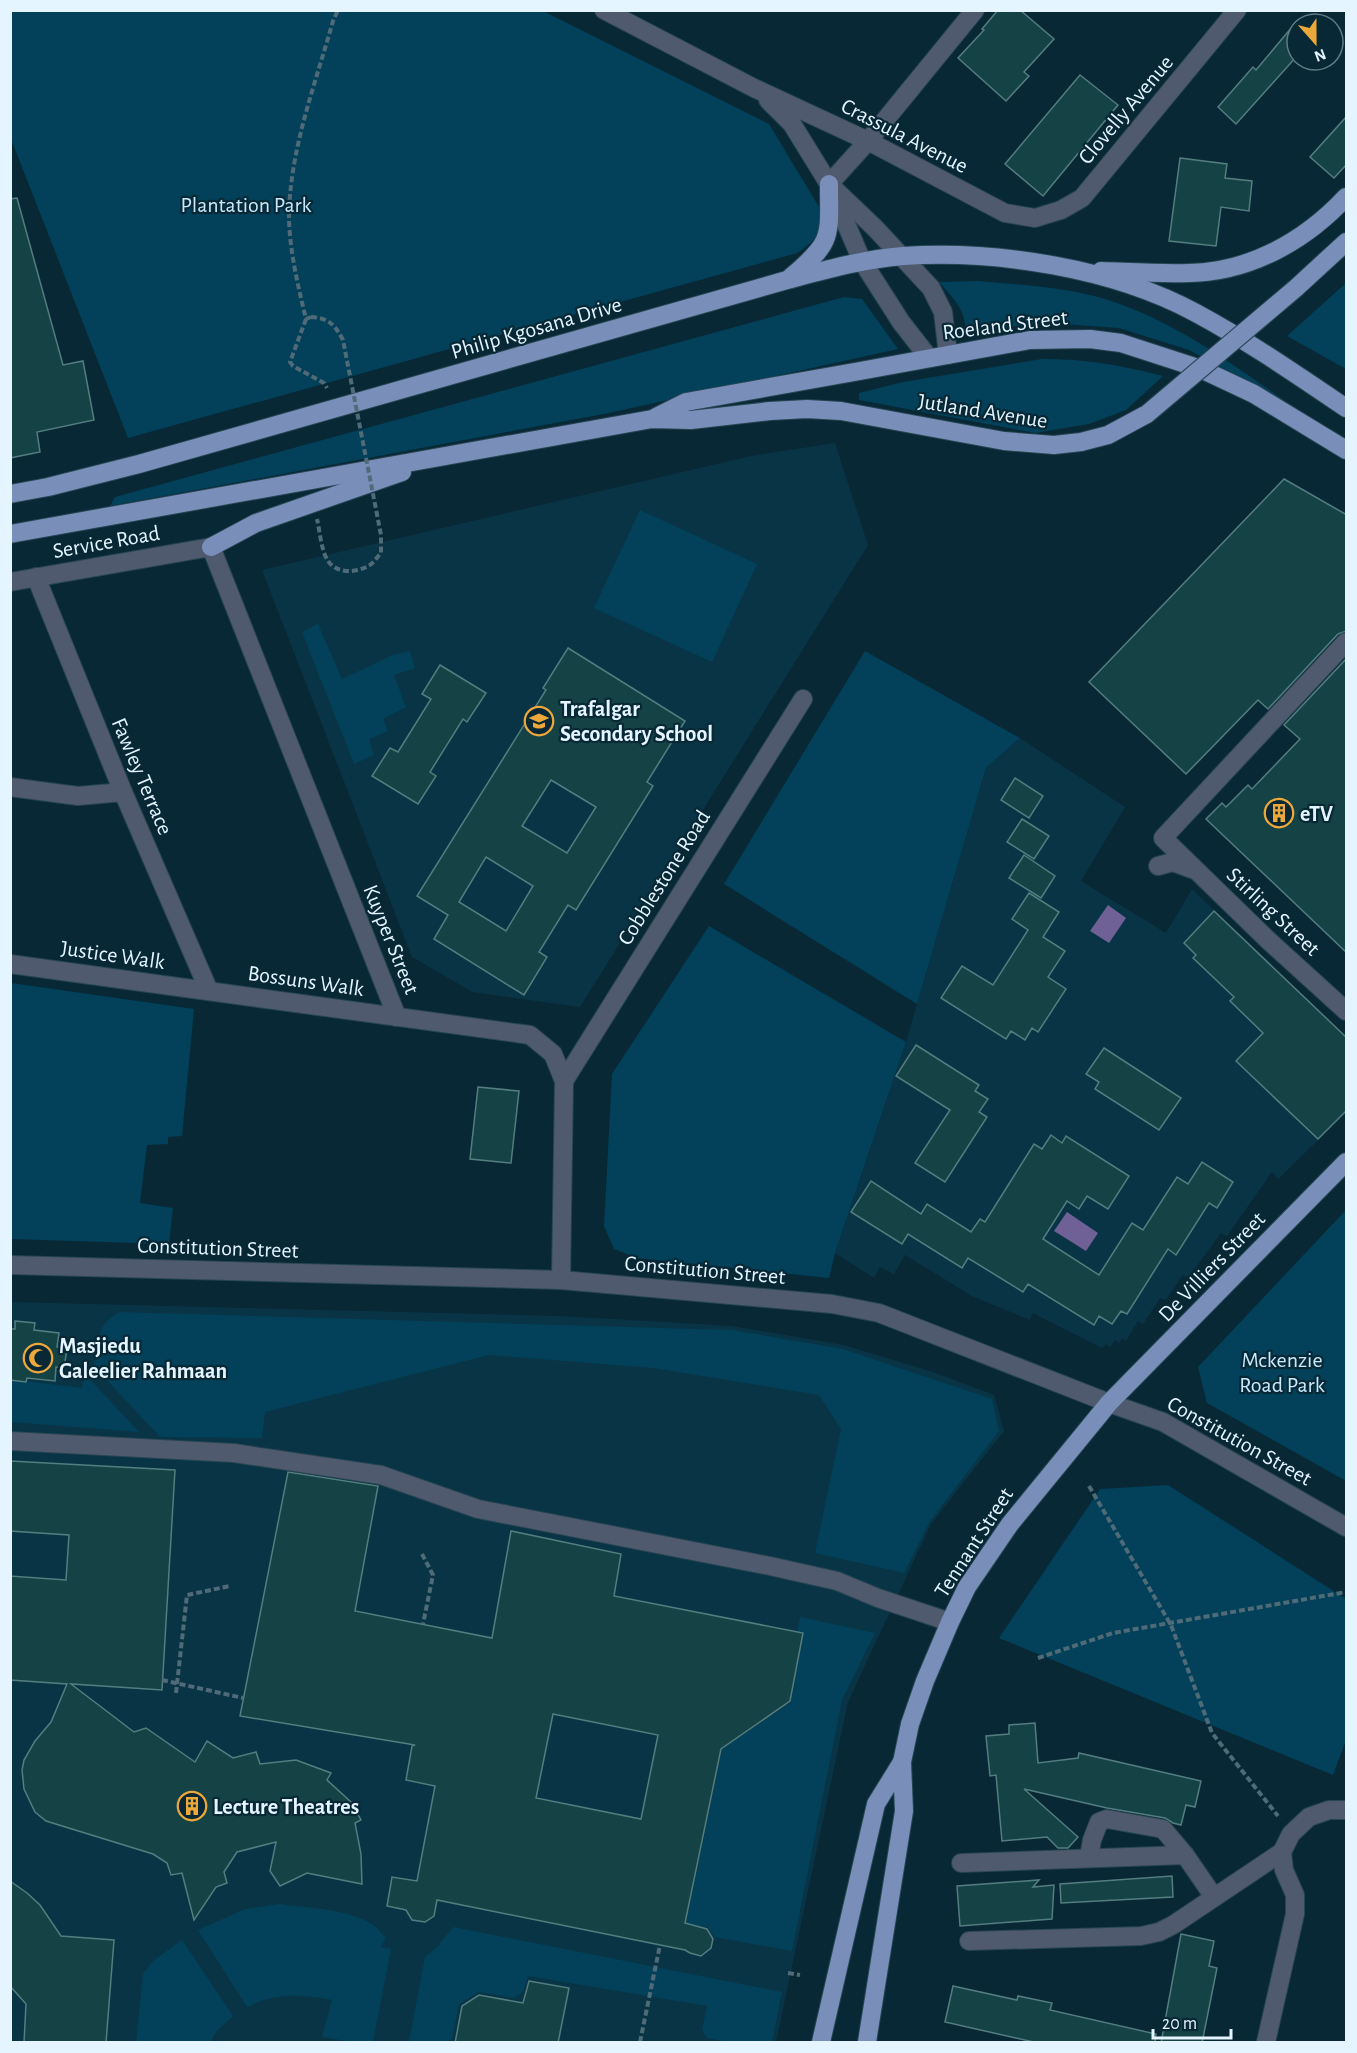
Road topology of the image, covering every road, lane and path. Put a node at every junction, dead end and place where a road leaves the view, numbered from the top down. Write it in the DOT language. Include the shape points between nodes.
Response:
graph roads {
  1 [pos="338,10"];
  2 [pos="604,10"];
  3 [pos="975,10"];
  4 [pos="1238,10"];
  5 [pos="754,88"];
  6 [pos="868,141"];
  7 [pos="829,184"];
  8 [pos="1347,197"];
  9 [pos="1035,218"];
  10 [pos="1347,242"];
  11 [pos="903,256"];
  12 [pos="862,261"];
  13 [pos="1081,271"];
  14 [pos="787,280"];
  15 [pos="308,318"];
  16 [pos="948,355"];
  17 [pos="929,358"];
  18 [pos="327,388"];
  19 [pos="1347,408"];
  20 [pos="652,419"];
  21 [pos="1347,450"];
  22 [pos="437,458"];
  23 [pos="10,494"];
  24 [pos="317,519"];
  25 [pos="10,534"];
  26 [pos="211,547"];
  27 [pos="36,577"];
  28 [pos="10,582"];
  29 [pos="1347,642"];
  30 [pos="802,699"];
  31 [pos="10,787"];
  32 [pos="123,792"];
  33 [pos="1158,866"];
  34 [pos="1196,871"];
  35 [pos="10,964"];
  36 [pos="209,991"];
  37 [pos="1347,1011"];
  38 [pos="397,1017"];
  39 [pos="564,1081"];
  40 [pos="1347,1161"];
  41 [pos="10,1265"];
  42 [pos="561,1280"];
  43 [pos="1108,1403"];
  44 [pos="10,1441"];
  45 [pos="1089,1486"];
  46 [pos="1347,1527"];
  47 [pos="422,1554"];
  48 [pos="230,1586"];
  49 [pos="1347,1592"];
  50 [pos="950,1622"];
  51 [pos="423,1624"];
  52 [pos="1171,1624"];
  53 [pos="1038,1658"];
  54 [pos="162,1680"];
  55 [pos="176,1693"];
  56 [pos="243,1698"];
  57 [pos="902,1762"];
  58 [pos="1347,1810"];
  59 [pos="1291,1834"];
  60 [pos="1282,1852"];
  61 [pos="1185,1855"];
  62 [pos="1089,1857"];
  63 [pos="961,1863"];
  64 [pos="1214,1897"];
  65 [pos="969,1941"];
  66 [pos="660,1945"];
  67 [pos="788,1973"];
  68 [pos="800,1975"];
  69 [pos="640,2043"];
  70 [pos="821,2043"];
  71 [pos="867,2043"];
  72 [pos="1266,2043"];
  1 -- 15 [label="path" via="293,171 289,220 294,269"];
  2 -- 5 [label="street, Crassula Avenue"];
  3 -- 6 [label="street"];
  4 -- 9 [label="street, Clovelly Avenue" via="1082,198"];
  5 -- 6 [label="street, Crassula Avenue"];
  5 -- 7 [label="street, Crassula Avenue" via="792,124"];
  6 -- 7 [label="street"];
  6 -- 9 [label="street, Crassula Avenue" via="1005,213"];
  7 -- 11 [label="street, Crassula Avenue"];
  7 -- 12 [label="street, Crassula Avenue"];
  7 -- 14 [label="main road" via="825,243 814,258"];
  8 -- 13 [label="main road" via="1297,240 1227,268 1190,273"];
  10 -- 20 [label="main road, Jutland Avenue, bridge" via="1147,414 1108,435 1081,442 1054,445 1004,441 841,411 770,411 691,420"];
  11 -- 12 [label="main road, Philip Kgosana Drive"];
  11 -- 13 [label="main road, Philip Kgosana Drive" via="1014,259"];
  11 -- 16 [label="street, Crassula Avenue" via="923,277 940,304"];
  12 -- 14 [label="main road, Philip Kgosana Drive"];
  12 -- 17 [label="street, Crassula Avenue"];
  13 -- 19 [label="main road" via="1146,291 1194,312"];
  14 -- 23 [label="main road, Philip Kgosana Drive" via="139,464"];
  15 -- 18 [label="path" via="290,362"];
  15 -- 24 [label="path, bridge" via="324,318 336,326 343,340 381,535 381,553 370,566 352,572 338,570 328,562"];
  16 -- 17 [label="main road, Roeland Street"];
  16 -- 21 [label="main road, Roeland Street" via="1030,340 1121,343 1202,369 1254,394"];
  17 -- 20 [label="main road, Roeland Street" via="686,402"];
  20 -- 22 [label="main road"];
  22 -- 25 [label="main road"];
  22 -- 26 [label="main road" via="256,523"];
  26 -- 27 [label="street, Service Road"];
  26 -- 38 [label="street, Kuyper Street"];
  27 -- 28 [label="street, Service Road"];
  27 -- 32 [label="street, Fawley Terrace"];
  29 -- 34 [label="street, Stirling Street" via="1163,838"];
  30 -- 39 [label="street, Cobblestone Road"];
  31 -- 32 [label="street" via="78,796"];
  32 -- 36 [label="street, Fawley Terrace"];
  33 -- 34 [label="street" via="1173,862"];
  34 -- 37 [label="street, Stirling Street"];
  35 -- 36 [label="street, Justice Walk"];
  36 -- 38 [label="street, Bossuns Walk"];
  38 -- 39 [label="street, Kuyper Street" via="530,1035 553,1054"];
  39 -- 42 [label="street, Kuyper Street"];
  40 -- 43 [label="main road, De Villiers Street"];
  41 -- 42 [label="street, Constitution Street"];
  42 -- 43 [label="street, Constitution Street" via="832,1304 879,1312"];
  43 -- 46 [label="street, Constitution Street" via="1163,1422"];
  43 -- 50 [label="main road, Tennant Street" via="1010,1524 967,1587"];
  44 -- 50 [label="street" via="234,1453 381,1474 478,1509 837,1581"];
  45 -- 52 [label="path"];
  47 -- 51 [label="path" via="433,1575"];
  48 -- 55 [label="path" via="187,1595"];
  49 -- 52 [label="path"];
  50 -- 57 [label="main road, Tennant Street" via="910,1724"];
  52 -- 53 [label="path" via="1113,1634"];
  52 -- 59 [label="path" via="1212,1732"];
  54 -- 56 [label="path, bridge"];
  57 -- 70 [label="main road, Tennant Street" via="876,1804"];
  57 -- 71 [label="main road, Tennant Street" via="904,1811"];
  58 -- 59 [label="street" via="1329,1810 1309,1817"];
  59 -- 60 [label="street"];
  60 -- 64 [label="street"];
  60 -- 72 [label="street" via="1295,1914"];
  61 -- 62 [label="street"];
  61 -- 62 [label="street" via="1163,1830 1107,1819 1099,1822"];
  61 -- 64 [label="street"];
  62 -- 63 [label="street"];
  64 -- 65 [label="street" via="1173,1925 1141,1936"];
  66 -- 69 [label="path"];
  67 -- 68 [label="path"];
}
